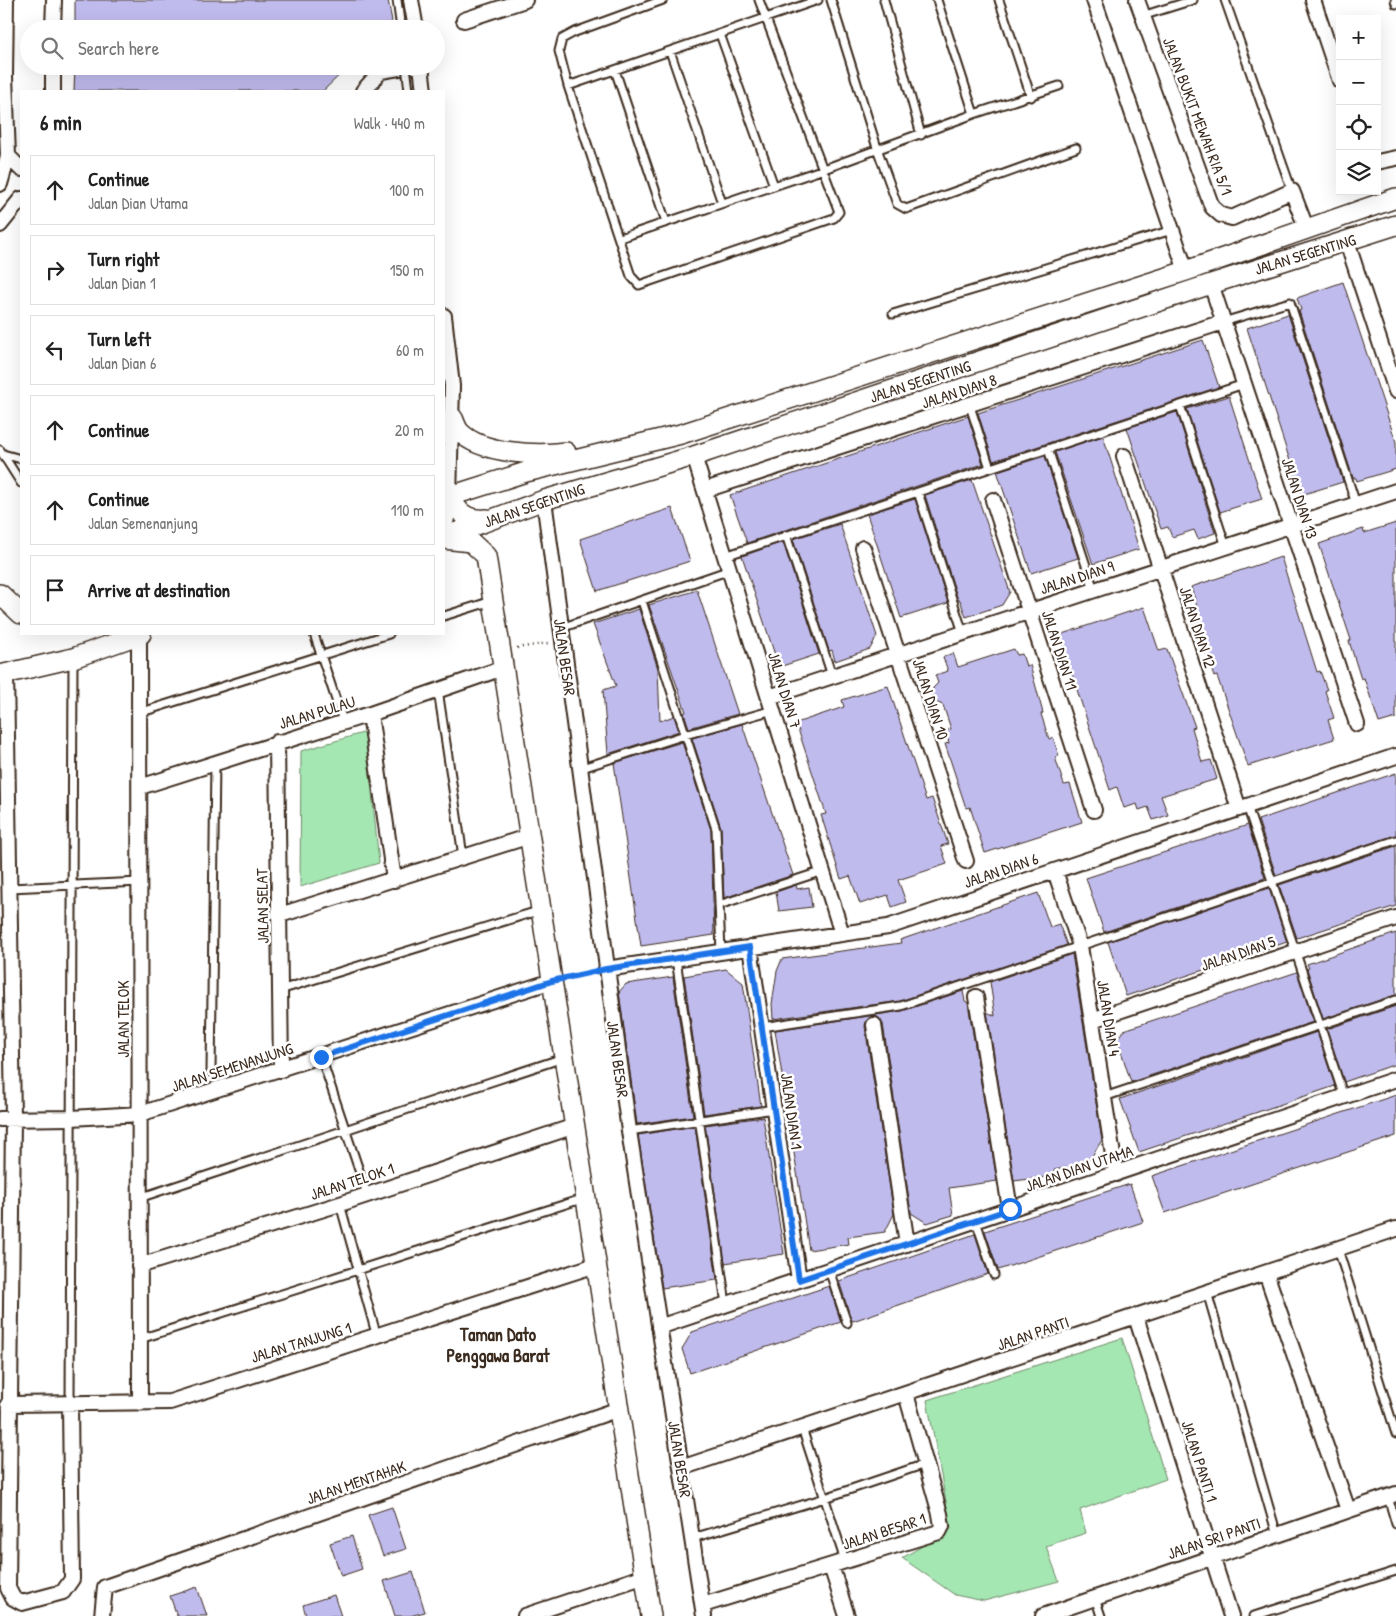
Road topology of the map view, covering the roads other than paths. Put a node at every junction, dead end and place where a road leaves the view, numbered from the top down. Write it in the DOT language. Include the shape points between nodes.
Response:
graph roads {
  1 [pos="6,0"];
  2 [pos="54,0"];
  3 [pos="398,0"];
  4 [pos="411,0"];
  5 [pos="524,0"];
  6 [pos="663,0"];
  7 [pos="759,0"];
  8 [pos="818,0"];
  9 [pos="831,0"];
  10 [pos="884,0"];
  11 [pos="937,0"];
  12 [pos="1000,0"];
  13 [pos="1094,0"];
  14 [pos="1137,0"];
  15 [pos="1193,0"];
  16 [pos="1225,0"];
  17 [pos="1313,0"];
  18 [pos="1394,0"];
  19 [pos="1396,4"];
  20 [pos="1142,16"];
  21 [pos="766,18"];
  22 [pos="53,20"];
  23 [pos="400,20"];
  24 [pos="414,20"];
  25 [pos="464,20"];
  26 [pos="720,34"];
  27 [pos="670,51"];
  28 [pos="1336,69"];
  29 [pos="615,70"];
  30 [pos="53,75"];
  31 [pos="371,75"];
  32 [pos="377,75"];
  33 [pos="407,75"];
  34 [pos="422,75"];
  35 [pos="568,86"];
  36 [pos="1059,86"];
  37 [pos="54,90"];
  38 [pos="358,90"];
  39 [pos="364,90"];
  40 [pos="409,90"];
  41 [pos="424,90"];
  42 [pos="1031,97"];
  43 [pos="974,114"];
  44 [pos="921,134"];
  45 [pos="1076,148"];
  46 [pos="878,151"];
  47 [pos="8,156"];
  48 [pos="1396,158"];
  49 [pos="1381,161"];
  50 [pos="20,168"];
  51 [pos="824,169"];
  52 [pos="0,184"];
  53 [pos="774,186"];
  54 [pos="1292,191"];
  55 [pos="1396,198"];
  56 [pos="20,200"];
  57 [pos="722,203"];
  58 [pos="666,222"];
  59 [pos="0,225"];
  60 [pos="1396,225"];
  61 [pos="1172,230"];
  62 [pos="1307,230"];
  63 [pos="620,238"];
  64 [pos="1346,242"];
  65 [pos="1186,271"];
  66 [pos="1211,284"];
  67 [pos="893,314"];
  68 [pos="1223,322"];
  69 [pos="445,323"];
  70 [pos="1244,384"];
  71 [pos="1396,391"];
  72 [pos="1180,405"];
  73 [pos="970,406"];
  74 [pos="453,418"];
  75 [pos="445,436"];
  76 [pos="627,447"];
  77 [pos="1048,449"];
  78 [pos="2,452"];
  79 [pos="694,456"];
  80 [pos="1124,456"];
  81 [pos="20,459"];
  82 [pos="990,468"];
  83 [pos="20,481"];
  84 [pos="705,490"];
  85 [pos="1396,491"];
  86 [pos="918,492"];
  87 [pos="446,497"];
  88 [pos="544,500"];
  89 [pos="993,500"];
  90 [pos="1356,504"];
  91 [pos="493,518"];
  92 [pos="1291,525"];
  93 [pos="786,535"];
  94 [pos="445,538"];
  95 [pos="445,538"];
  96 [pos="1226,547"];
  97 [pos="863,548"];
  98 [pos="725,556"];
  99 [pos="1160,568"];
  100 [pos="730,570"];
  101 [pos="1094,590"];
  102 [pos="0,594"];
  103 [pos="493,601"];
  104 [pos="642,601"];
  105 [pos="1029,612"];
  106 [pos="20,613"];
  107 [pos="445,616"];
  108 [pos="963,633"];
  109 [pos="562,634"];
  110 [pos="117,635"];
  111 [pos="137,635"];
  112 [pos="140,635"];
  113 [pos="314,635"];
  114 [pos="386,635"];
  115 [pos="321,655"];
  116 [pos="898,655"];
  117 [pos="73,658"];
  118 [pos="502,659"];
  119 [pos="3,674"];
  120 [pos="832,676"];
  121 [pos="438,690"];
  122 [pos="771,703"];
  123 [pos="139,713"];
  124 [pos="370,714"];
  125 [pos="343,721"];
  126 [pos="1357,724"];
  127 [pos="685,735"];
  128 [pos="277,742"];
  129 [pos="1396,756"];
  130 [pos="215,762"];
  131 [pos="579,769"];
  132 [pos="140,786"];
  133 [pos="1243,807"];
  134 [pos="1094,810"];
  135 [pos="530,836"];
  136 [pos="1396,840"];
  137 [pos="463,856"];
  138 [pos="966,861"];
  139 [pos="1055,871"];
  140 [pos="823,872"];
  141 [pos="394,880"];
  142 [pos="140,882"];
  143 [pos="1272,882"];
  144 [pos="72,885"];
  145 [pos="10,888"];
  146 [pos="719,905"];
  147 [pos="541,910"];
  148 [pos="280,915"];
  149 [pos="1396,918"];
  150 [pos="842,934"];
  151 [pos="1080,946"];
  152 [pos="750,947"];
  153 [pos="721,952"];
  154 [pos="1296,952"];
  155 [pos="676,959"];
  156 [pos="606,969"];
  157 [pos="552,981"];
  158 [pos="280,990"];
  159 [pos="976,998"];
  160 [pos="1396,1000"];
  161 [pos="1092,1020"];
  162 [pos="874,1025"];
  163 [pos="1320,1026"];
  164 [pos="762,1027"];
  165 [pos="321,1057"];
  166 [pos="564,1058"];
  167 [pos="281,1070"];
  168 [pos="212,1072"];
  169 [pos="1396,1079"];
  170 [pos="1344,1097"];
  171 [pos="1104,1098"];
  172 [pos="774,1109"];
  173 [pos="140,1114"];
  174 [pos="71,1118"];
  175 [pos="6,1119"];
  176 [pos="699,1120"];
  177 [pos="575,1126"];
  178 [pos="345,1129"];
  179 [pos="628,1131"];
  180 [pos="1116,1174"];
  181 [pos="367,1194"];
  182 [pos="139,1198"];
  183 [pos="586,1198"];
  184 [pos="340,1204"];
  185 [pos="1010,1209"];
  186 [pos="976,1221"];
  187 [pos="1396,1229"];
  188 [pos="907,1244"];
  189 [pos="1338,1249"];
  190 [pos="596,1265"];
  191 [pos="139,1266"];
  192 [pos="829,1270"];
  193 [pos="360,1271"];
  194 [pos="1266,1273"];
  195 [pos="994,1275"];
  196 [pos="799,1280"];
  197 [pos="1208,1292"];
  198 [pos="726,1304"];
  199 [pos="1136,1317"];
  200 [pos="847,1323"];
  201 [pos="659,1327"];
  202 [pos="377,1337"];
  203 [pos="140,1340"];
  204 [pos="906,1394"];
  205 [pos="140,1403"];
  206 [pos="8,1404"];
  207 [pos="70,1404"];
  208 [pos="619,1409"];
  209 [pos="802,1428"];
  210 [pos="1396,1434"];
  211 [pos="925,1464"];
  212 [pos="681,1468"];
  213 [pos="1392,1495"];
  214 [pos="825,1498"];
  215 [pos="1348,1510"];
  216 [pos="1396,1524"];
  217 [pos="1277,1535"];
  218 [pos="693,1538"];
  219 [pos="1212,1557"];
  220 [pos="845,1561"];
  221 [pos="831,1566"];
  222 [pos="1396,1571"];
  223 [pos="645,1576"];
  224 [pos="1095,1598"];
  225 [pos="704,1611"];
  226 [pos="102,1616"];
  227 [pos="525,1616"];
  228 [pos="651,1616"];
  229 [pos="847,1616"];
  230 [pos="1043,1616"];
  231 [pos="1101,1616"];
  232 [pos="1231,1616"];
  233 [pos="1254,1616"];
  1 -- 47 [label="street"];
  2 -- 22 [label="street"];
  3 -- 23 [label="lane"];
  4 -- 24 [label="street"];
  5 -- 25 [label="street"];
  6 -- 35 [label="lane" via="562,39 559,51"];
  7 -- 21 [label="lane"];
  8 -- 21 [label="lane"];
  9 -- 46 [label="lane"];
  10 -- 44 [label="lane"];
  11 -- 43 [label="lane"];
  12 -- 42 [label="lane"];
  13 -- 61 [label="street"];
  14 -- 20 [label="street, JALAN BUKIT MEWAH RIA 5/1"];
  15 -- 20 [label="lane"];
  16 -- 54 [label="lane"];
  17 -- 28 [label="street"];
  18 -- 19 [label="lane"];
  20 -- 54 [label="street, JALAN BUKIT MEWAH RIA 5/1" via="1212,207 1221,215 1232,218"];
  21 -- 26 [label="lane"];
  21 -- 51 [label="lane"];
  26 -- 27 [label="lane"];
  26 -- 53 [label="lane"];
  27 -- 29 [label="lane"];
  27 -- 57 [label="lane"];
  29 -- 35 [label="lane"];
  29 -- 58 [label="lane"];
  30 -- 37 [label="street"];
  31 -- 38 [label="lane"];
  32 -- 39 [label="street"];
  33 -- 40 [label="lane, bridge"];
  34 -- 41 [label="street"];
  35 -- 63 [label="lane"];
  36 -- 42 [label="lane"];
  42 -- 43 [label="lane"];
  43 -- 44 [label="lane"];
  44 -- 46 [label="lane"];
  45 -- 46 [label="lane" via="906,209 897,204"];
  46 -- 51 [label="lane"];
  47 -- 50 [label="street"];
  47 -- 52 [label="street"];
  48 -- 49 [label="street"];
  51 -- 53 [label="lane"];
  51 -- 63 [label="lane" via="839,207 834,218 645,284 634,282"];
  53 -- 57 [label="lane"];
  54 -- 62 [label="street"];
  55 -- 62 [label="street, JALAN SEGENTING"];
  56 -- 59 [label="street"];
  57 -- 58 [label="lane"];
  58 -- 63 [label="lane"];
  60 -- 64 [label="street, JALAN SEGENTING"];
  61 -- 65 [label="street"];
  61 -- 67 [label="lane"];
  62 -- 65 [label="street, JALAN SEGENTING"];
  64 -- 66 [label="street, JALAN SEGENTING"];
  64 -- 71 [label="street"];
  65 -- 76 [label="street, JALAN SEGENTING" via="681,434"];
  66 -- 68 [label="street, JALAN DIAN 13"];
  66 -- 79 [label="street, JALAN SEGENTING"];
  68 -- 70 [label="street, JALAN DIAN 13"];
  68 -- 73 [label="street, JALAN DIAN 8"];
  68 -- 90 [label="lane" via="1290,302"];
  69 -- 74 [label="street" via="451,364"];
  70 -- 72 [label="lane"];
  70 -- 92 [label="street, JALAN DIAN 13"];
  72 -- 77 [label="lane"];
  72 -- 96 [label="lane"];
  73 -- 82 [label="lane"];
  73 -- 84 [label="street, JALAN DIAN 8"];
  74 -- 75 [label="street"];
  74 -- 76 [label="street" via="459,432 474,443 498,449 551,454 610,446"];
  74 -- 87 [label="street"];
  76 -- 79 [label="street" via="668,447"];
  76 -- 87 [label="street, JALAN SEGENTING" via="526,472"];
  77 -- 82 [label="lane"];
  77 -- 101 [label="lane"];
  78 -- 81 [label="lane"];
  78 -- 83 [label="lane"];
  79 -- 84 [label="street, JALAN DIAN 7"];
  79 -- 88 [label="street, JALAN SEGENTING"];
  80 -- 99 [label="street, JALAN DIAN 12"];
  82 -- 86 [label="lane"];
  84 -- 98 [label="street, JALAN DIAN 7"];
  85 -- 90 [label="street, JALAN DIAN 9"];
  86 -- 93 [label="lane"];
  86 -- 108 [label="lane"];
  87 -- 91 [label="street" via="466,518"];
  88 -- 91 [label="street, JALAN SEGENTING"];
  88 -- 109 [label="street, JALAN BESAR"];
  89 -- 105 [label="street, JALAN DIAN 11"];
  90 -- 92 [label="street, JALAN DIAN 9"];
  91 -- 94 [label="street, JALAN SEGENTING"];
  92 -- 96 [label="street, JALAN DIAN 9"];
  92 -- 126 [label="street, JALAN DIAN 13"];
  93 -- 98 [label="lane"];
  93 -- 120 [label="lane"];
  95 -- 103 [label="street" via="471,542 480,548 486,556"];
  96 -- 99 [label="street, JALAN DIAN 9"];
  97 -- 116 [label="street, JALAN DIAN 10"];
  98 -- 100 [label="street, JALAN DIAN 7"];
  99 -- 101 [label="street, JALAN DIAN 9"];
  99 -- 133 [label="street, JALAN DIAN 12"];
  100 -- 104 [label="lane"];
  100 -- 122 [label="street, JALAN DIAN 7"];
  101 -- 105 [label="street, JALAN DIAN 9"];
  102 -- 106 [label="street"];
  103 -- 107 [label="lane"];
  103 -- 118 [label="street"];
  104 -- 109 [label="lane"];
  104 -- 127 [label="lane"];
  105 -- 108 [label="street, JALAN DIAN 9"];
  105 -- 134 [label="street, JALAN DIAN 11"];
  108 -- 116 [label="street, JALAN DIAN 9"];
  109 -- 131 [label="street, JALAN BESAR"];
  110 -- 117 [label="street"];
  111 -- 117 [label="street"];
  112 -- 123 [label="street, JALAN TELOK"];
  113 -- 115 [label="lane"];
  114 -- 115 [label="lane"];
  115 -- 123 [label="lane"];
  115 -- 125 [label="lane"];
  116 -- 120 [label="street, JALAN DIAN 9"];
  116 -- 138 [label="street, JALAN DIAN 10"];
  117 -- 119 [label="street"];
  117 -- 144 [label="lane"];
  118 -- 121 [label="street, JALAN PULAU"];
  118 -- 135 [label="street"];
  119 -- 145 [label="street"];
  120 -- 122 [label="street, JALAN DIAN 9"];
  121 -- 124 [label="street, JALAN PULAU"];
  121 -- 137 [label="lane"];
  122 -- 127 [label="lane"];
  122 -- 140 [label="street, JALAN DIAN 7"];
  123 -- 132 [label="street, JALAN TELOK"];
  124 -- 125 [label="street, JALAN PULAU"];
  124 -- 141 [label="street"];
  125 -- 128 [label="street, JALAN PULAU"];
  127 -- 131 [label="lane"];
  127 -- 146 [label="lane" via="716,828"];
  128 -- 130 [label="street, JALAN PULAU"];
  128 -- 148 [label="street, JALAN SELAT"];
  129 -- 133 [label="street, JALAN DIAN 6"];
  130 -- 132 [label="street, JALAN PULAU"];
  130 -- 168 [label="lane"];
  131 -- 156 [label="street, JALAN BESAR"];
  132 -- 142 [label="street, JALAN TELOK"];
  133 -- 139 [label="street, JALAN DIAN 6"];
  133 -- 143 [label="lane"];
  135 -- 137 [label="street"];
  135 -- 147 [label="street"];
  136 -- 143 [label="lane"];
  137 -- 141 [label="street"];
  139 -- 150 [label="street, JALAN DIAN 6" via="888,927"];
  139 -- 151 [label="street, JALAN DIAN 4"];
  140 -- 146 [label="lane"];
  140 -- 150 [label="street, JALAN DIAN 7"];
  141 -- 148 [label="street"];
  142 -- 144 [label="lane"];
  142 -- 173 [label="street, JALAN TELOK"];
  143 -- 151 [label="lane"];
  143 -- 154 [label="lane"];
  144 -- 145 [label="lane"];
  144 -- 174 [label="lane"];
  145 -- 175 [label="street"];
  146 -- 153 [label="lane"];
  147 -- 157 [label="street"];
  147 -- 158 [label="lane"];
  148 -- 158 [label="street, JALAN SELAT"];
  149 -- 154 [label="street, JALAN DIAN 5"];
  150 -- 152 [label="street, JALAN DIAN 6"];
  151 -- 161 [label="street, JALAN DIAN 4"];
  151 -- 164 [label="lane" via="901,1006"];
  152 -- 153 [label="street, JALAN DIAN 6"];
  152 -- 164 [label="street, JALAN DIAN 1"];
  153 -- 155 [label="street, JALAN DIAN 6"];
  154 -- 161 [label="street, JALAN DIAN 5"];
  154 -- 163 [label="lane"];
  155 -- 156 [label="street, JALAN DIAN 6"];
  155 -- 176 [label="lane"];
  156 -- 179 [label="street, JALAN BESAR"];
  157 -- 165 [label="street, JALAN SEMENANJUNG"];
  157 -- 166 [label="street"];
  158 -- 167 [label="street, JALAN SELAT"];
  159 -- 185 [label="street"];
  160 -- 163 [label="lane"];
  161 -- 171 [label="street, JALAN DIAN 4"];
  162 -- 188 [label="street"];
  163 -- 170 [label="lane"];
  163 -- 171 [label="lane"];
  164 -- 172 [label="street, JALAN DIAN 1"];
  165 -- 167 [label="street, JALAN SEMENANJUNG"];
  165 -- 178 [label="lane"];
  166 -- 177 [label="street"];
  166 -- 178 [label="lane"];
  167 -- 173 [label="street, JALAN SEMENANJUNG"];
  169 -- 170 [label="street, JALAN DIAN UTAMA"];
  170 -- 180 [label="street, JALAN DIAN UTAMA"];
  171 -- 180 [label="street, JALAN DIAN 4"];
  172 -- 176 [label="lane"];
  172 -- 196 [label="street, JALAN DIAN 1"];
  173 -- 174 [label="street, JALAN SEMENANJUNG"];
  173 -- 182 [label="street, JALAN TELOK"];
  174 -- 175 [label="street, JALAN SEMENANJUNG"];
  174 -- 207 [label="lane"];
  175 -- 206 [label="street"];
  176 -- 179 [label="lane"];
  176 -- 198 [label="lane"];
  177 -- 181 [label="street, JALAN TELOK 1"];
  177 -- 183 [label="street"];
  178 -- 181 [label="lane"];
  178 -- 182 [label="lane"];
  179 -- 201 [label="street, JALAN BESAR"];
  180 -- 185 [label="street, JALAN DIAN UTAMA"];
  181 -- 184 [label="street, JALAN TELOK 1"];
  182 -- 191 [label="street, JALAN TELOK"];
  183 -- 190 [label="street"];
  183 -- 193 [label="lane"];
  184 -- 191 [label="street, JALAN TELOK 1"];
  184 -- 193 [label="lane"];
  185 -- 186 [label="street, JALAN DIAN UTAMA"];
  186 -- 188 [label="street, JALAN DIAN UTAMA"];
  186 -- 195 [label="lane"];
  187 -- 189 [label="street, JALAN PANTI"];
  188 -- 192 [label="street, JALAN DIAN UTAMA"];
  189 -- 194 [label="street, JALAN PANTI"];
  189 -- 210 [label="lane"];
  190 -- 202 [label="street, JALAN TANJUNG 1"];
  190 -- 208 [label="street"];
  191 -- 203 [label="street, JALAN TELOK"];
  192 -- 196 [label="street, JALAN DIAN UTAMA"];
  192 -- 200 [label="lane"];
  193 -- 202 [label="lane"];
  193 -- 203 [label="lane"];
  194 -- 197 [label="street, JALAN PANTI"];
  194 -- 215 [label="street"];
  196 -- 198 [label="street, JALAN DIAN UTAMA"];
  197 -- 199 [label="street, JALAN PANTI"];
  197 -- 217 [label="lane"];
  198 -- 201 [label="street, JALAN DIAN UTAMA"];
  199 -- 204 [label="street, JALAN PANTI"];
  199 -- 219 [label="street, JALAN PANTI 1"];
  201 -- 212 [label="street, JALAN BESAR"];
  202 -- 205 [label="street, JALAN TANJUNG 1" via="170,1402"];
  203 -- 205 [label="street, JALAN TELOK"];
  204 -- 209 [label="street, JALAN PANTI"];
  204 -- 211 [label="street, JALAN BESAR 1"];
  205 -- 207 [label="street, JALAN TANJUNG 1"];
  206 -- 207 [label="street, JALAN TANJUNG 1"];
  206 -- 207 [label="street" via="8,1588 12,1598 22,1603 63,1592 72,1579"];
  208 -- 223 [label="street"];
  208 -- 226 [label="street, JALAN MENTAHAK" via="105,1588"];
  209 -- 212 [label="street, JALAN PANTI"];
  209 -- 214 [label="lane"];
  211 -- 214 [label="lane"];
  211 -- 220 [label="street, JALAN BESAR 1" via="940,1514 942,1526 939,1532"];
  212 -- 218 [label="street, JALAN BESAR"];
  213 -- 215 [label="street, JALAN SRI PANTI"];
  213 -- 216 [label="lane"];
  214 -- 218 [label="lane"];
  214 -- 220 [label="lane"];
  215 -- 217 [label="street, JALAN SRI PANTI"];
  217 -- 219 [label="street, JALAN SRI PANTI"];
  218 -- 225 [label="street, JALAN BESAR"];
  219 -- 224 [label="street, JALAN SRI PANTI"];
  219 -- 232 [label="street, JALAN PANTI 1"];
  220 -- 221 [label="street, JALAN BESAR 1"];
  221 -- 225 [label="street, JALAN BESAR 1"];
  221 -- 229 [label="street"];
  222 -- 233 [label="lane"];
  223 -- 227 [label="street"];
  223 -- 228 [label="street"];
  224 -- 230 [label="street, JALAN SRI PANTI"];
  224 -- 231 [label="lane"];
}
